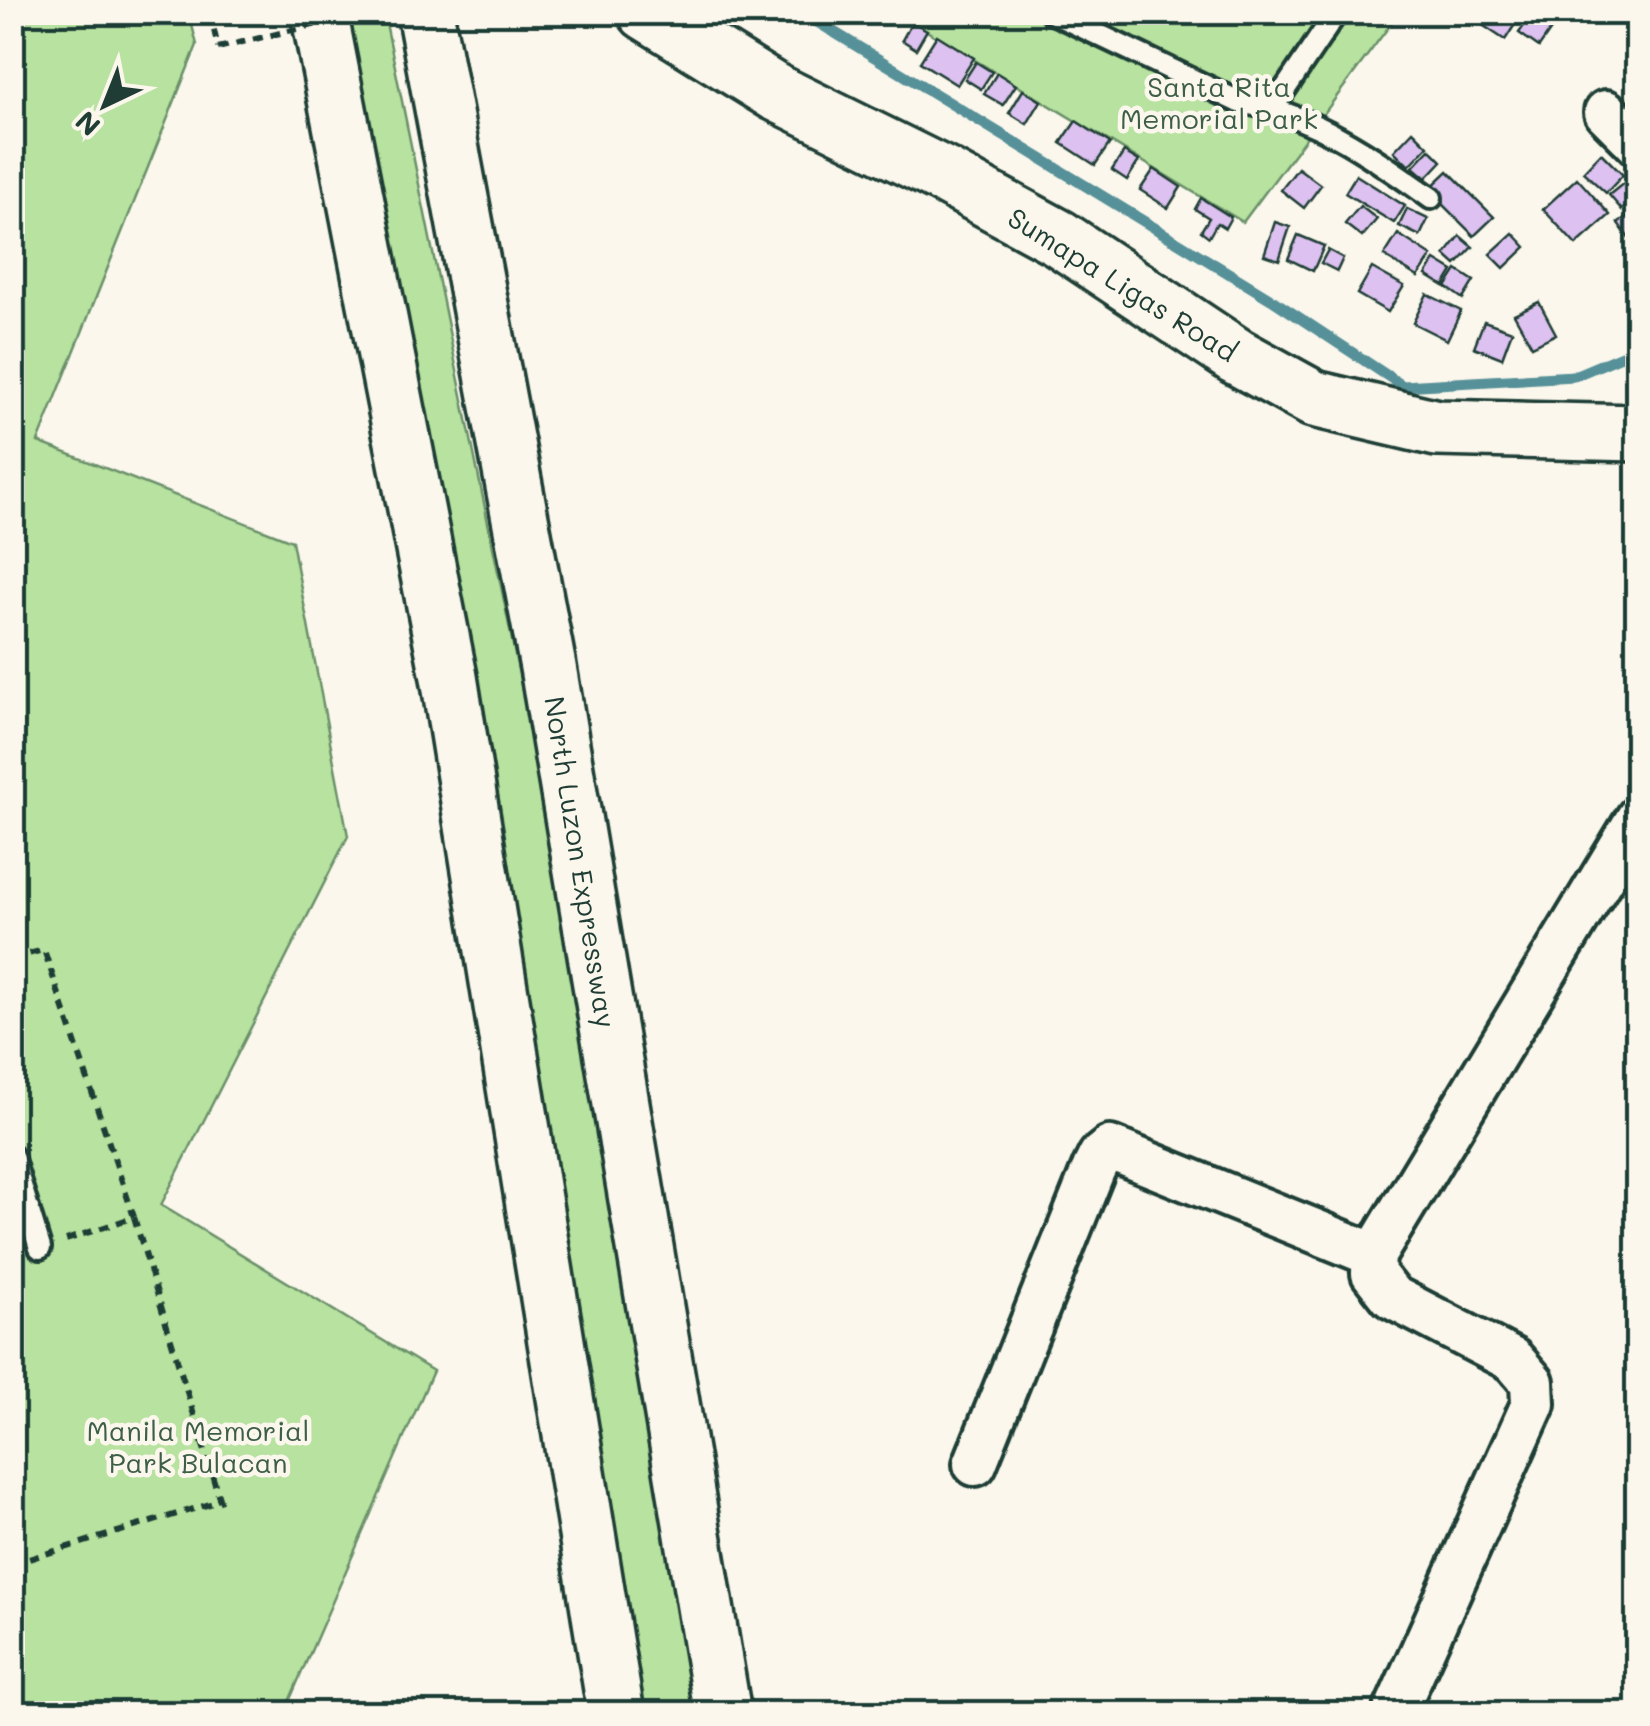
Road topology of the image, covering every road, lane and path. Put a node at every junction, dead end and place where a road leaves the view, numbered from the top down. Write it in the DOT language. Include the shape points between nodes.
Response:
graph roads {
  1 [pos="210,12"];
  2 [pos="319,12"];
  3 [pos="367,12"];
  4 [pos="425,12"];
  5 [pos="646,12"];
  6 [pos="1052,12"];
  7 [pos="1337,12"];
  8 [pos="1272,107"];
  9 [pos="1606,112"];
  10 [pos="1638,144"];
  11 [pos="1431,198"];
  12 [pos="1638,433"];
  13 [pos="1638,818"];
  14 [pos="12,958"];
  15 [pos="12,1156"];
  16 [pos="134,1217"];
  17 [pos="40,1248"];
  18 [pos="1374,1255"];
  19 [pos="975,1464"];
  20 [pos="12,1564"];
  21 [pos="616,1714"];
  22 [pos="723,1714"];
  23 [pos="1394,1714"];
  1 -- 3 [label="path, bridge" via="218,48"];
  2 -- 21 [label="main road" via="448,676"];
  4 -- 22 [label="main road, North Luzon Expressway" via="548,667"];
  5 -- 12 [label="main road, Sumapa Ligas Road" via="776,92 1059,238 1236,356 1314,399 1437,428"];
  6 -- 8 [label="lane" via="1239,102"];
  7 -- 8 [label="lane"];
  8 -- 11 [label="lane" via="1316,124"];
  9 -- 10 [label="street"];
  13 -- 18 [label="street"];
  14 -- 16 [label="path" via="44,950"];
  15 -- 17 [label="lane"];
  16 -- 17 [label="path"];
  16 -- 20 [label="path" via="220,1501"];
  18 -- 19 [label="street" via="1110,1148 1094,1168"];
  18 -- 23 [label="street" via="1373,1273 1392,1297 1514,1360 1532,1382 1533,1404"];
}
